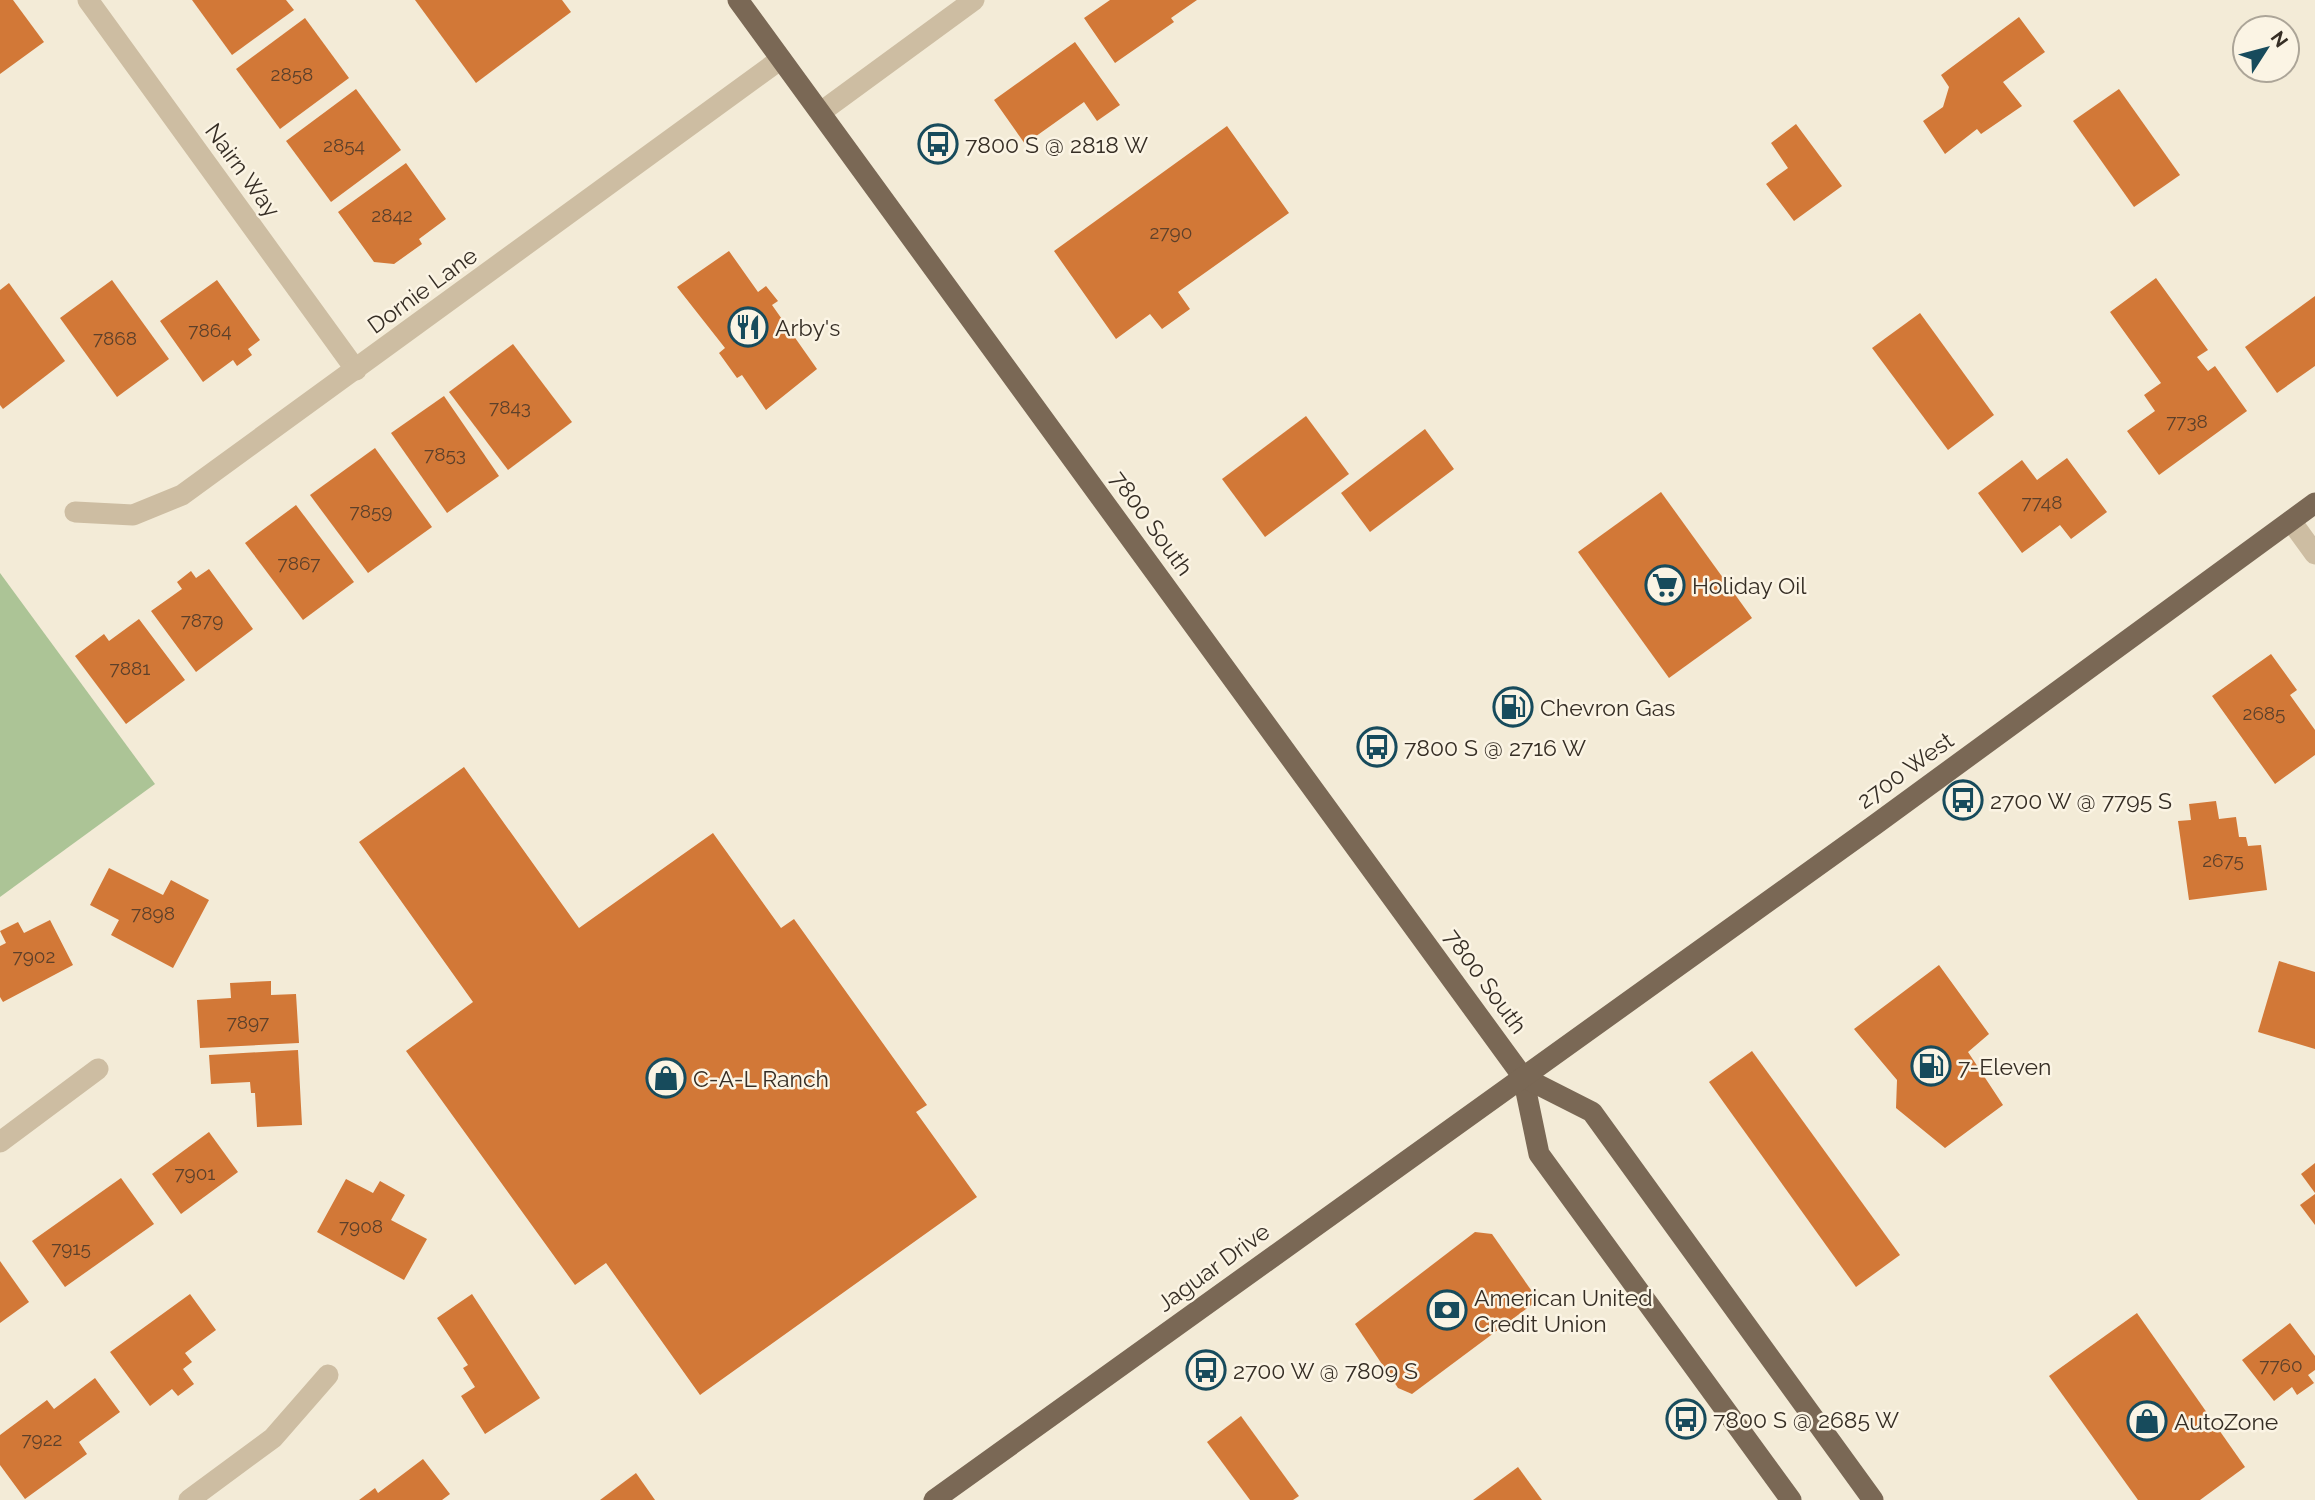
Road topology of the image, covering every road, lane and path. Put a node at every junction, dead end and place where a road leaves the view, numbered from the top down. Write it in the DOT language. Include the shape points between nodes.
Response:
graph roads {
  1 [pos="88,0"];
  2 [pos="738,0"];
  3 [pos="974,0"];
  4 [pos="781,59"];
  5 [pos="821,112"];
  6 [pos="356,370"];
  7 [pos="2315,503"];
  8 [pos="75,512"];
  9 [pos="2291,521"];
  10 [pos="2315,554"];
  11 [pos="98,1069"];
  12 [pos="1523,1077"];
  13 [pos="0,1142"];
  14 [pos="328,1375"];
  15 [pos="188,1500"];
  16 [pos="934,1500"];
  17 [pos="1791,1500"];
  18 [pos="1873,1500"];
  1 -- 6 [label="street, Nairn Way"];
  2 -- 4 [label="main road, 7800 South"];
  3 -- 5 [label="street"];
  4 -- 5 [label="main road, 7800 South"];
  4 -- 6 [label="street, Dornie Lane"];
  5 -- 12 [label="main road, 7800 South"];
  6 -- 8 [label="street, Dornie Lane" via="182,495 133,515"];
  7 -- 9 [label="main road, 2700 West"];
  9 -- 10 [label="street"];
  9 -- 12 [label="main road, 2700 West"];
  11 -- 13 [label="street"];
  12 -- 16 [label="main road, Jaguar Drive"];
  12 -- 17 [label="main road, 7800 South" via="1539,1154"];
  12 -- 18 [label="main road, 7800 South" via="1591,1112"];
  14 -- 15 [label="street" via="274,1438"];
}
